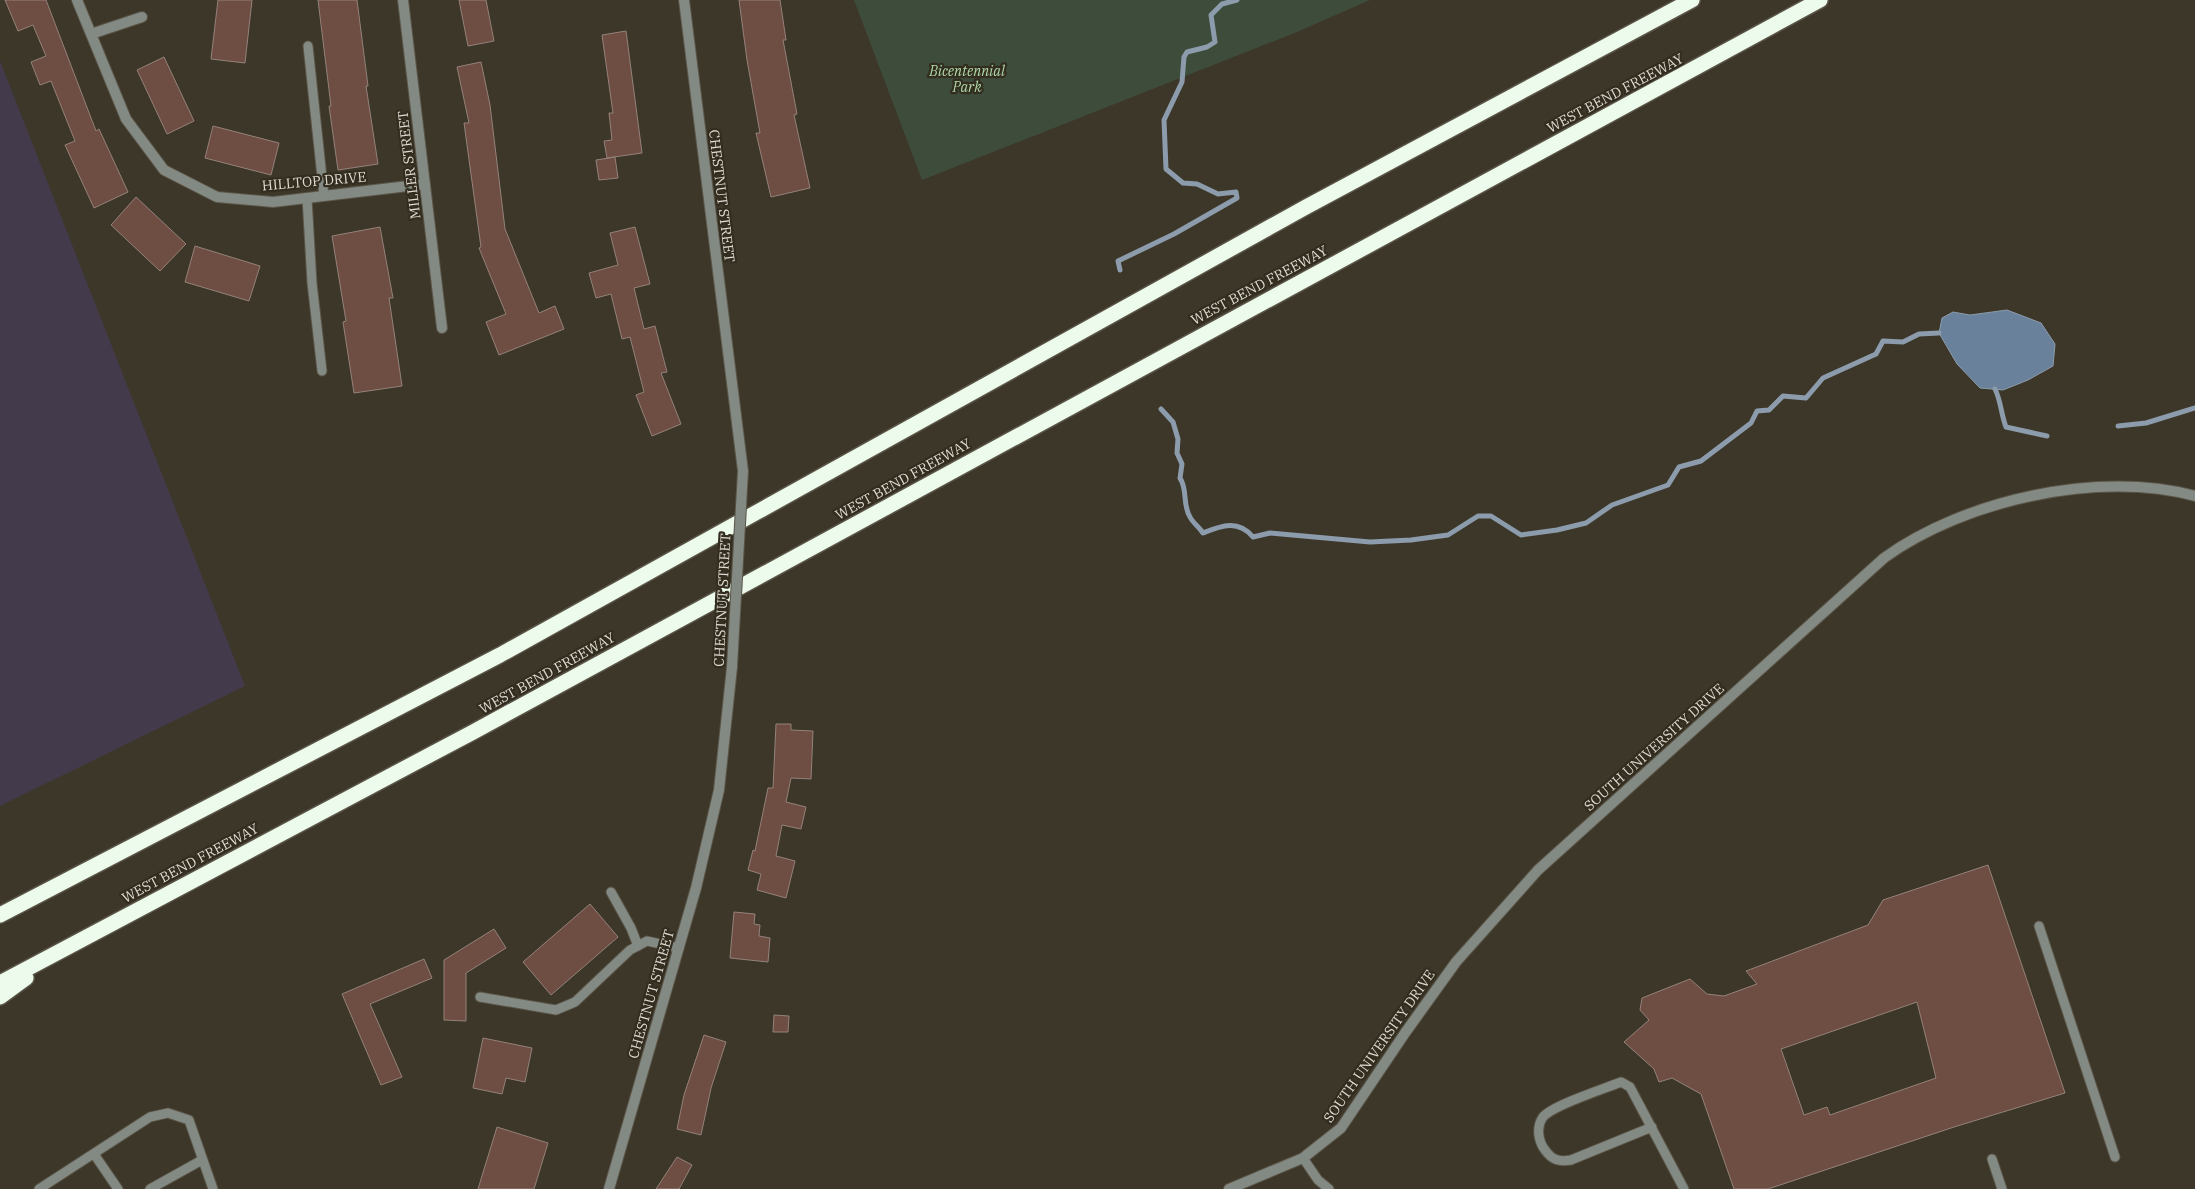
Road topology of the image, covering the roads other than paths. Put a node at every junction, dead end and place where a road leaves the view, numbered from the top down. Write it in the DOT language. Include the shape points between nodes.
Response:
graph roads {
  1 [pos="77,0"];
  2 [pos="403,0"];
  3 [pos="684,0"];
  4 [pos="1692,0"];
  5 [pos="1820,0"];
  6 [pos="142,17"];
  7 [pos="91,34"];
  8 [pos="308,46"];
  9 [pos="425,184"];
  10 [pos="324,196"];
  11 [pos="307,198"];
  12 [pos="442,328"];
  13 [pos="322,371"];
  14 [pos="2195,496"];
  15 [pos="69,878"];
  16 [pos="611,892"];
  17 [pos="0,908"];
  18 [pos="0,915"];
  19 [pos="2039,926"];
  20 [pos="76,942"];
  21 [pos="638,946"];
  22 [pos="679,948"];
  23 [pos="0,984"];
  24 [pos="480,997"];
  25 [pos="0,998"];
  26 [pos="1652,1127"];
  27 [pos="94,1154"];
  28 [pos="2115,1157"];
  29 [pos="1303,1158"];
  30 [pos="1992,1159"];
  31 [pos="202,1160"];
  32 [pos="39,1189"];
  33 [pos="118,1189"];
  34 [pos="150,1189"];
  35 [pos="213,1189"];
  36 [pos="609,1189"];
  37 [pos="1229,1189"];
  38 [pos="1329,1189"];
  39 [pos="1684,1189"];
  40 [pos="2002,1189"];
  1 -- 7 [label="street, HILLTOP DRIVE"];
  2 -- 9 [label="street, MILLER STREET"];
  3 -- 22 [label="street, CHESTNUT STREET, bridge" via="743,471 732,667 719,790"];
  4 -- 15 [label="highway" via="1297,211 500,655"];
  5 -- 20 [label="highway, WEST BEND FREEWAY" via="473,732"];
  6 -- 7 [label="street"];
  7 -- 11 [label="street, HILLTOP DRIVE" via="126,119 164,170 217,197 274,202"];
  8 -- 10 [label="lane"];
  9 -- 10 [label="street, HILLTOP DRIVE"];
  9 -- 12 [label="street, MILLER STREET"];
  10 -- 11 [label="street, HILLTOP DRIVE"];
  11 -- 13 [label="lane"];
  14 -- 29 [label="street, SOUTH UNIVERSITY DRIVE" via="2143,488 2104,488 2015,499 1960,516 1924,532 1884,558 1538,870 1456,962 1341,1128"];
  15 -- 17 [label="highway"];
  15 -- 18 [label="highway"];
  16 -- 21 [label="lane"];
  19 -- 28 [label="lane"];
  20 -- 23 [label="highway, WEST BEND FREEWAY"];
  20 -- 25 [label="highway"];
  21 -- 22 [label="lane" via="647,941"];
  21 -- 24 [label="lane" via="575,1002 556,1010"];
  22 -- 36 [label="street, CHESTNUT STREET"];
  26 -- 26 [label="lane" via="1630,1087 1621,1082 1552,1110 1542,1118 1538,1132 1540,1144 1549,1156 1560,1162"];
  26 -- 39 [label="lane"];
  27 -- 31 [label="lane" via="150,1117 168,1113 189,1120"];
  27 -- 32 [label="lane"];
  27 -- 33 [label="lane"];
  29 -- 37 [label="street, SOUTH UNIVERSITY DRIVE"];
  29 -- 38 [label="lane" via="1318,1180"];
  30 -- 40 [label="lane"];
  31 -- 34 [label="lane"];
  31 -- 35 [label="lane"];
}
